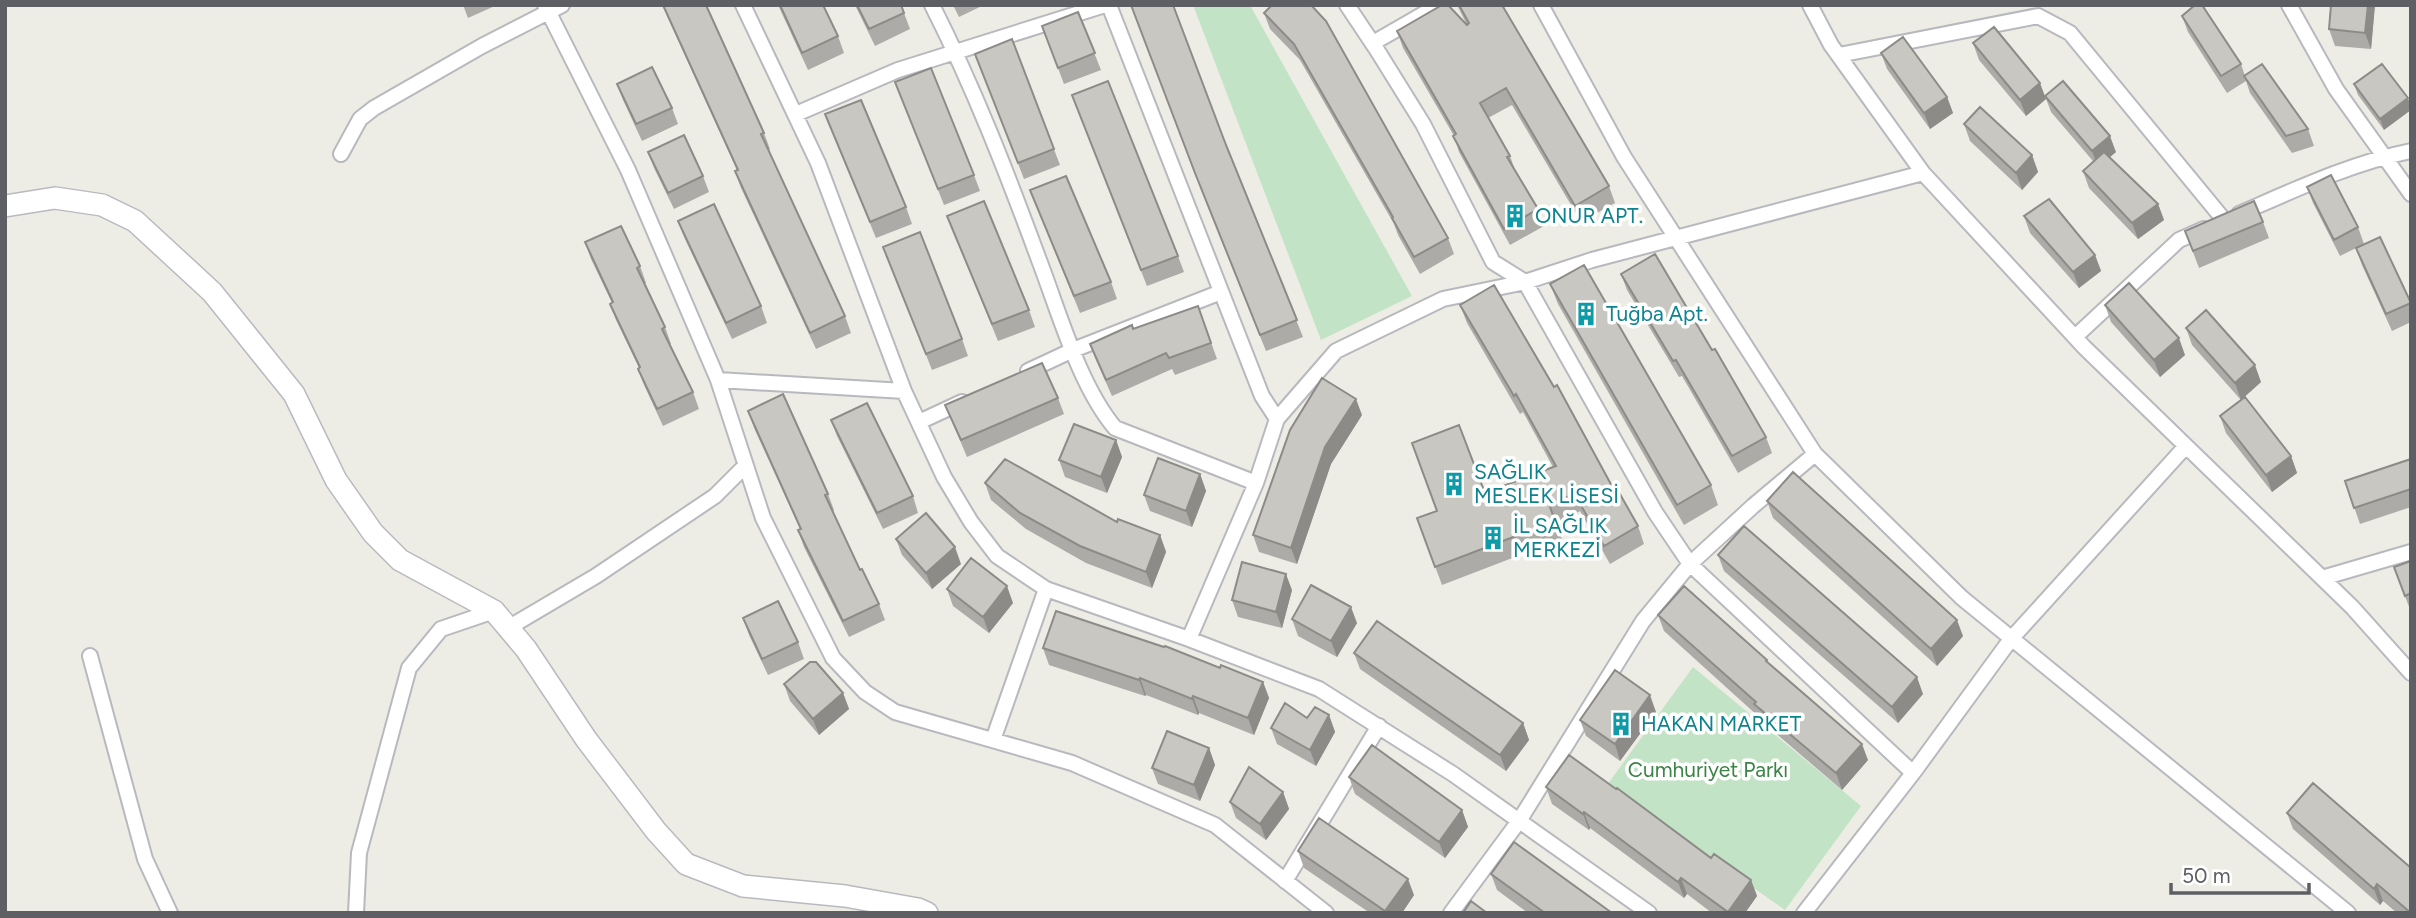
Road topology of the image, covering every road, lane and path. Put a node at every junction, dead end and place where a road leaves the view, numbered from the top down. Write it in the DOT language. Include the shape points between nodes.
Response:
graph roads {
  1 [pos="743,5"];
  2 [pos="932,5"];
  3 [pos="1107,5"];
  4 [pos="1347,5"];
  5 [pos="1439,5"];
  6 [pos="1541,5"];
  7 [pos="1811,5"];
  8 [pos="2289,5"];
  9 [pos="552,7"];
  10 [pos="1373,43"];
  11 [pos="956,51"];
  12 [pos="1839,55"];
  13 [pos="796,114"];
  14 [pos="2411,151"];
  15 [pos="341,153"];
  16 [pos="2384,156"];
  17 [pos="1923,173"];
  18 [pos="2411,194"];
  19 [pos="5,206"];
  20 [pos="2224,220"];
  21 [pos="1678,237"];
  22 [pos="1525,282"];
  23 [pos="1221,292"];
  24 [pos="2075,337"];
  25 [pos="1073,350"];
  26 [pos="1014,378"];
  27 [pos="718,380"];
  28 [pos="904,391"];
  29 [pos="978,394"];
  30 [pos="1277,419"];
  31 [pos="919,422"];
  32 [pos="2186,446"];
  33 [pos="1815,454"];
  34 [pos="745,466"];
  35 [pos="1256,483"];
  36 [pos="2411,552"];
  37 [pos="1690,564"];
  38 [pos="2322,578"];
  39 [pos="1046,589"];
  40 [pos="494,611"];
  41 [pos="508,628"];
  42 [pos="1189,639"];
  43 [pos="2011,639"];
  44 [pos="90,656"];
  45 [pos="2411,673"];
  46 [pos="1379,726"];
  47 [pos="993,740"];
  48 [pos="1913,773"];
  49 [pos="1519,821"];
  50 [pos="1285,881"];
  51 [pos="2339,910"];
  52 [pos="170,913"];
  53 [pos="356,913"];
  54 [pos="927,913"];
  55 [pos="1326,913"];
  56 [pos="1451,913"];
  57 [pos="1649,913"];
  58 [pos="1804,913"];
  1 -- 13 [label="street"];
  2 -- 11 [label="street"];
  3 -- 11 [label="street"];
  3 -- 23 [label="street"];
  4 -- 10 [label="street"];
  5 -- 10 [label="street"];
  6 -- 21 [label="street" via="1624,157"];
  7 -- 12 [label="street"];
  8 -- 16 [label="street" via="2336,89"];
  9 -- 15 [label="street" via="374,108 359,119"];
  9 -- 27 [label="street"];
  10 -- 22 [label="street" via="1423,124 1493,262"];
  11 -- 13 [label="street" via="898,70"];
  11 -- 25 [label="street"];
  12 -- 17 [label="street"];
  12 -- 20 [label="street" via="2038,16 2070,33"];
  13 -- 28 [label="street"];
  14 -- 16 [label="street"];
  16 -- 18 [label="street"];
  16 -- 20 [label="street"];
  17 -- 21 [label="street"];
  17 -- 24 [label="street"];
  19 -- 40 [label="street" via="55,198 102,205 135,221 212,292 294,394 336,480 373,533 400,560"];
  20 -- 24 [label="street" via="2179,240"];
  21 -- 22 [label="street"];
  21 -- 33 [label="street"];
  22 -- 30 [label="street" via="1443,299 1336,351"];
  22 -- 37 [label="street" via="1655,513"];
  23 -- 25 [label="street"];
  23 -- 30 [label="street" via="1262,396"];
  24 -- 32 [label="street"];
  25 -- 26 [label="street"];
  25 -- 35 [label="street" via="1102,413 1115,428"];
  27 -- 28 [label="street"];
  27 -- 34 [label="street"];
  28 -- 31 [label="street"];
  29 -- 31 [label="street"];
  30 -- 35 [label="street"];
  31 -- 39 [label="street" via="971,522 997,556"];
  32 -- 38 [label="street"];
  32 -- 43 [label="street"];
  33 -- 37 [label="street"];
  33 -- 43 [label="street" via="1962,598"];
  34 -- 41 [label="street" via="715,496"];
  34 -- 47 [label="street" via="763,517 833,657 865,692 895,712"];
  35 -- 42 [label="street"];
  36 -- 38 [label="street"];
  37 -- 48 [label="street"];
  37 -- 49 [label="street" via="1643,621"];
  38 -- 45 [label="street"];
  39 -- 42 [label="street"];
  39 -- 47 [label="street"];
  40 -- 41 [label="street"];
  40 -- 53 [label="street" via="441,629 409,668 359,853"];
  41 -- 54 [label="street" via="594,749 686,864 743,886 845,896"];
  42 -- 46 [label="street" via="1319,689"];
  43 -- 48 [label="street"];
  43 -- 51 [label="street"];
  44 -- 52 [label="street" via="145,859"];
  46 -- 49 [label="street"];
  46 -- 50 [label="street"];
  47 -- 50 [label="street" via="1072,763 1215,825"];
  48 -- 58 [label="street"];
  49 -- 56 [label="street"];
  49 -- 57 [label="street"];
  50 -- 55 [label="street"];
}
